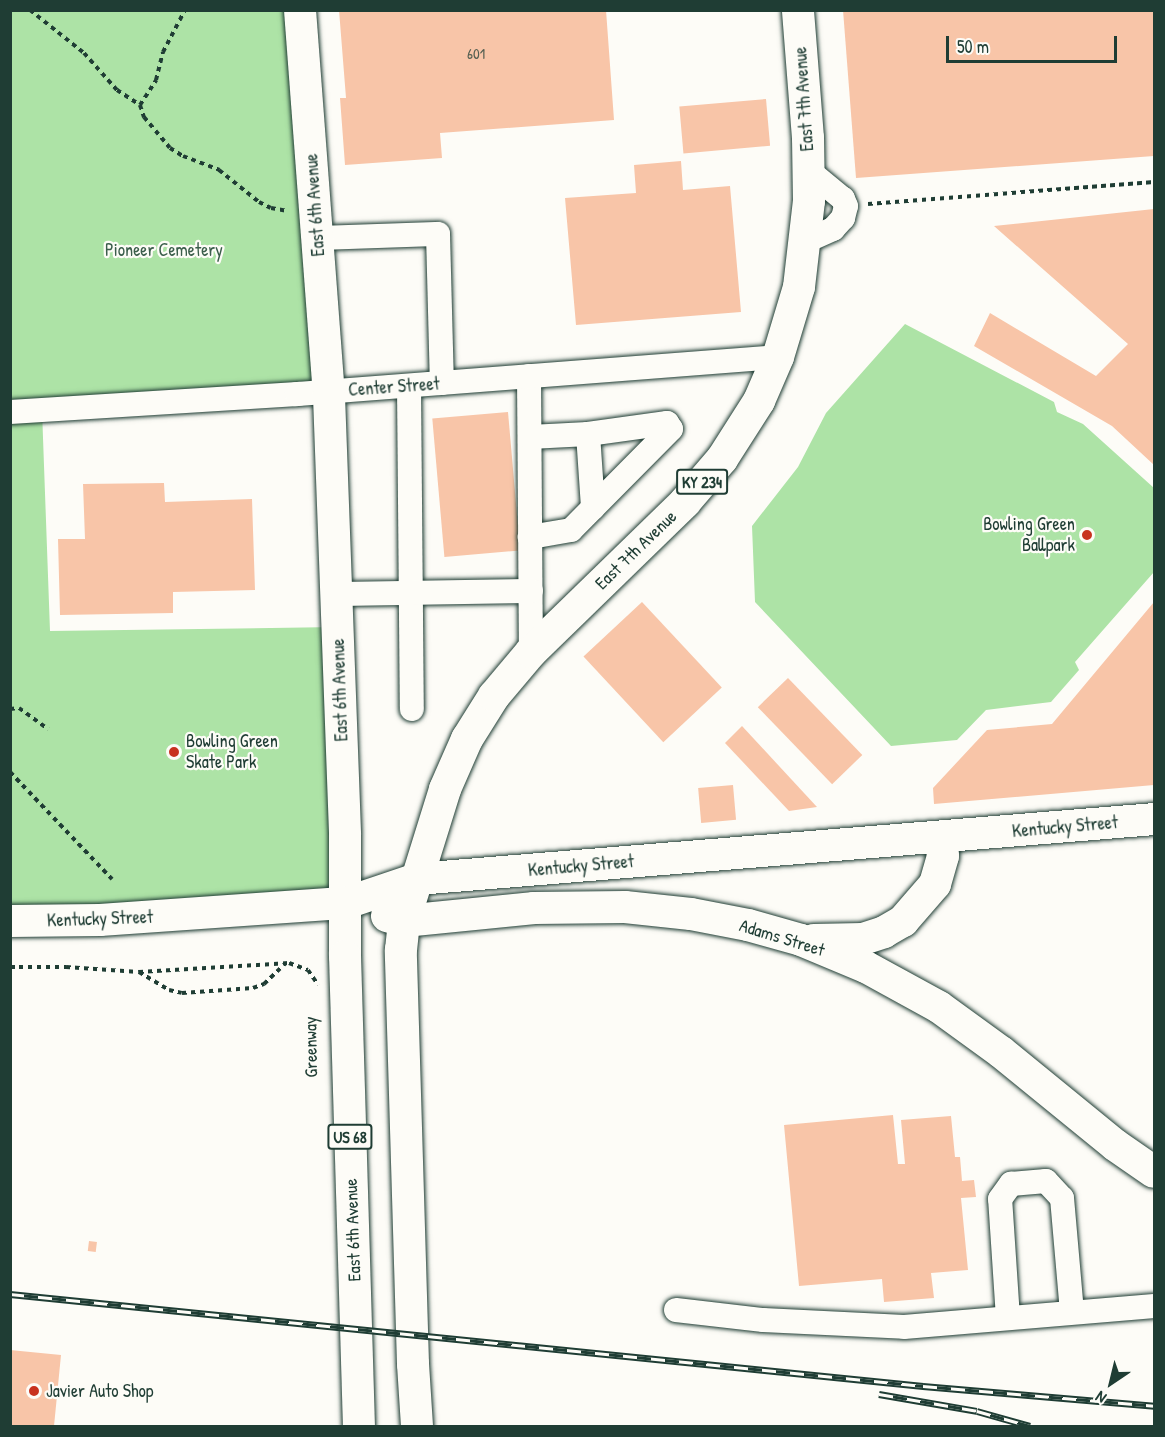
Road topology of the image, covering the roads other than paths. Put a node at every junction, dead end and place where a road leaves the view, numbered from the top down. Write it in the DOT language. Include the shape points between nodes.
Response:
graph roads {
  1 [pos="300,10"];
  2 [pos="798,10"];
  3 [pos="317,237"];
  4 [pos="778,357"];
  5 [pos="529,376"];
  6 [pos="442,383"];
  7 [pos="409,386"];
  8 [pos="328,392"];
  9 [pos="10,412"];
  10 [pos="588,434"];
  11 [pos="530,437"];
  12 [pos="593,508"];
  13 [pos="530,537"];
  14 [pos="531,591"];
  15 [pos="412,593"];
  16 [pos="336,594"];
  17 [pos="531,652"];
  18 [pos="412,709"];
  19 [pos="1155,819"];
  20 [pos="941,837"];
  21 [pos="417,879"];
  22 [pos="346,903"];
  23 [pos="10,921"];
  24 [pos="404,921"];
  25 [pos="801,940"];
  26 [pos="1155,1172"];
  27 [pos="1155,1306"];
  28 [pos="676,1310"];
  29 [pos="1072,1312"];
  30 [pos="1008,1318"];
  31 [pos="358,1426"];
  32 [pos="417,1426"];
  1 -- 3 [label="main road, East 6th Avenue"];
  2 -- 4 [label="main road, East 7th Avenue / KY 234" via="809,171 806,241 800,286"];
  3 -- 6 [label="street" via="438,234"];
  3 -- 8 [label="main road, East 6th Avenue"];
  4 -- 5 [label="street, Center Street"];
  4 -- 17 [label="main road, East 7th Avenue / KY 234" via="759,401 722,459 686,502"];
  5 -- 6 [label="street, Center Street"];
  5 -- 11 [label="street"];
  6 -- 7 [label="street, Center Street"];
  7 -- 8 [label="street, Center Street"];
  7 -- 15 [label="street"];
  8 -- 9 [label="street, Center Street"];
  8 -- 16 [label="main road, East 6th Avenue"];
  10 -- 11 [label="street"];
  10 -- 12 [label="street"];
  10 -- 12 [label="street" via="667,423 670,429"];
  11 -- 13 [label="street"];
  12 -- 13 [label="street" via="572,530"];
  13 -- 14 [label="street"];
  14 -- 15 [label="street"];
  14 -- 17 [label="street"];
  15 -- 16 [label="street"];
  15 -- 18 [label="street"];
  16 -- 22 [label="main road, East 6th Avenue"];
  17 -- 21 [label="main road, East 7th Avenue / KY 234" via="494,696 466,739 445,789"];
  19 -- 20 [label="main road, Kentucky Street"];
  20 -- 21 [label="main road, Kentucky Street"];
  20 -- 25 [label="main road" via="943,856 935,884 903,921 863,939"];
  21 -- 22 [label="main road, Kentucky Street"];
  21 -- 24 [label="main road, East 7th Avenue"];
  22 -- 23 [label="main road, Kentucky Street" via="99,921"];
  22 -- 24 [label="main road, Adams Street"];
  22 -- 31 [label="main road, East 6th Avenue / US 68"];
  24 -- 25 [label="main road, Adams Street" via="534,908 625,907 692,914"];
  24 -- 32 [label="main road" via="401,950"];
  25 -- 26 [label="main road, Adams Street" via="866,967 939,1007"];
  27 -- 29 [label="street"];
  28 -- 30 [label="street" via="763,1320 904,1327"];
  29 -- 30 [label="street"];
  29 -- 30 [label="street" via="1062,1198 1046,1181 1011,1184 1000,1199"];
}
